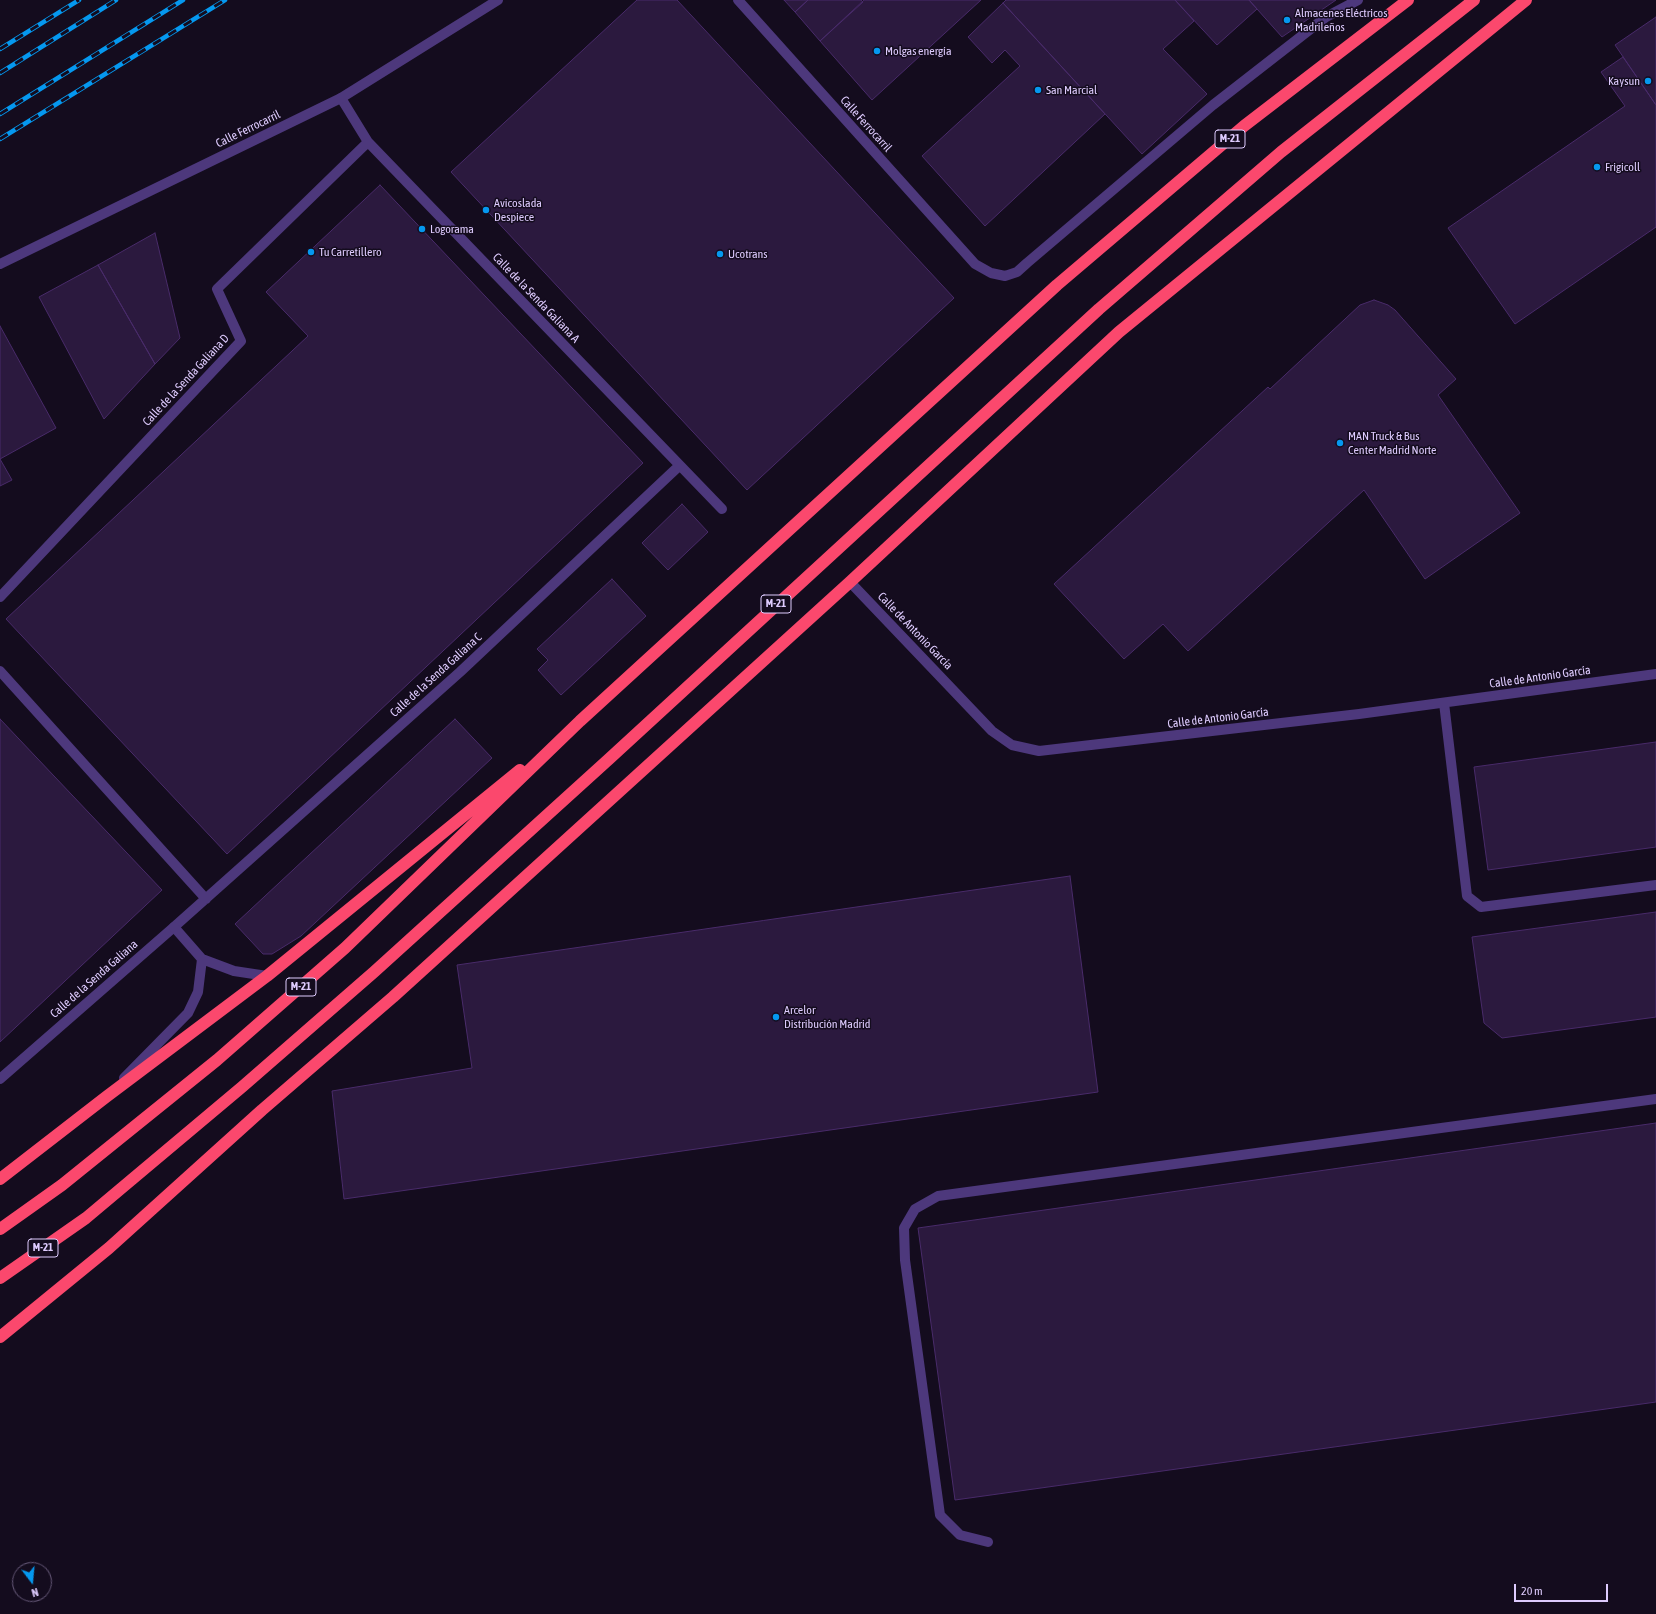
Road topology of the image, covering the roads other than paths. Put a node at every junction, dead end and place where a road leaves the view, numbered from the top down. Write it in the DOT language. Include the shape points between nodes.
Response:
graph roads {
  1 [pos="498,0"];
  2 [pos="738,0"];
  3 [pos="1358,0"];
  4 [pos="1408,0"];
  5 [pos="1474,0"];
  6 [pos="1526,0"];
  7 [pos="341,98"];
  8 [pos="368,142"];
  9 [pos="0,264"];
  10 [pos="679,466"];
  11 [pos="722,509"];
  12 [pos="850,582"];
  13 [pos="0,596"];
  14 [pos="0,671"];
  15 [pos="1656,674"];
  16 [pos="1444,703"];
  17 [pos="580,721"];
  18 [pos="1656,885"];
  19 [pos="206,899"];
  20 [pos="174,927"];
  21 [pos="202,959"];
  22 [pos="267,976"];
  23 [pos="0,1079"];
  24 [pos="106,1097"];
  25 [pos="1656,1099"];
  26 [pos="0,1179"];
  27 [pos="0,1229"];
  28 [pos="0,1278"];
  29 [pos="0,1337"];
  30 [pos="988,1542"];
  1 -- 7 [label="street, Calle Ferrocarril"];
  2 -- 3 [label="street, Calle Ferrocarril" via="975,264 991,273 1005,276 1016,272 1213,105 1326,17"];
  4 -- 17 [label="highway, M-21" via="1244,126 1057,285"];
  5 -- 28 [label="highway, M-21" via="1281,152 1099,309 615,754 242,1087 86,1218"];
  6 -- 12 [label="highway" via="1119,332"];
  7 -- 8 [label="street, Calle de la Senda Galiana A"];
  7 -- 9 [label="street, Calle Ferrocarril"];
  8 -- 10 [label="street, Calle de la Senda Galiana A"];
  8 -- 13 [label="street, Calle de la Senda Galiana D" via="217,289 241,341"];
  10 -- 11 [label="street, Calle de la Senda Galiana A"];
  10 -- 19 [label="street, Calle de la Senda Galiana C" via="460,672"];
  12 -- 16 [label="street, Calle de Antonio García" via="992,731 1012,745 1039,751"];
  12 -- 29 [label="highway" via="394,996 262,1110 110,1248"];
  14 -- 19 [label="street"];
  15 -- 16 [label="street, Calle de Antonio García"];
  16 -- 18 [label="street" via="1467,896 1481,907"];
  17 -- 22 [label="highway"];
  17 -- 27 [label="highway, M-21" via="346,948 217,1060 62,1186"];
  19 -- 20 [label="street, Calle de la Senda Galiana"];
  20 -- 21 [label="street"];
  20 -- 23 [label="street, Calle de la Senda Galiana"];
  21 -- 22 [label="street" via="234,971"];
  21 -- 24 [label="street" via="198,992 188,1014"];
  22 -- 24 [label="highway"];
  24 -- 26 [label="highway"];
  25 -- 30 [label="street" via="938,1196 915,1209 904,1228 905,1260 940,1515 960,1535"];
}
